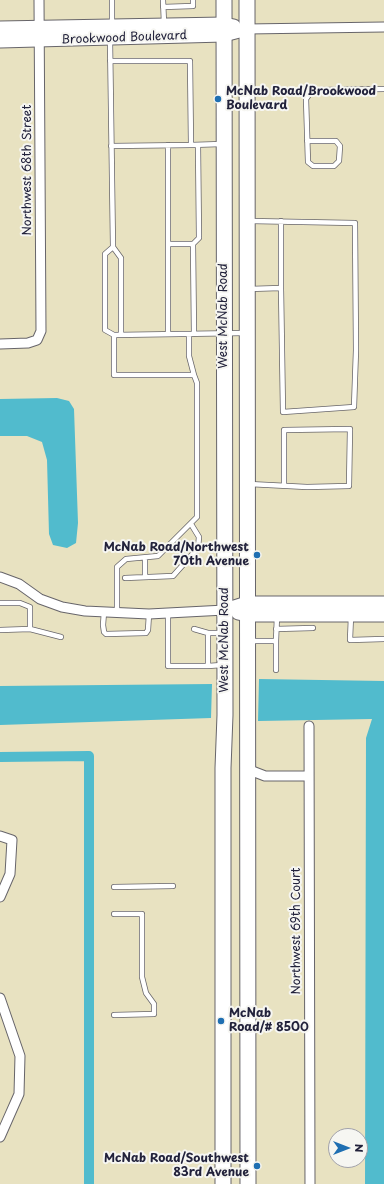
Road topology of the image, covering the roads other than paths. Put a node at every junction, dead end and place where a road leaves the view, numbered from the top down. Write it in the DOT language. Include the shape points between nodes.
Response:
graph roads {
  1 [pos="40,0"];
  2 [pos="112,0"];
  3 [pos="163,0"];
  4 [pos="193,0"];
  5 [pos="224,0"];
  6 [pos="246,0"];
  7 [pos="163,7"];
  8 [pos="164,25"];
  9 [pos="112,26"];
  10 [pos="384,27"];
  11 [pos="0,28"];
  12 [pos="247,29"];
  13 [pos="224,30"];
  14 [pos="39,34"];
  15 [pos="110,40"];
  16 [pos="0,42"];
  17 [pos="110,62"];
  18 [pos="384,89"];
  19 [pos="307,141"];
  20 [pos="224,144"];
  21 [pos="168,145"];
  22 [pos="192,145"];
  23 [pos="198,145"];
  24 [pos="111,146"];
  25 [pos="246,221"];
  26 [pos="281,221"];
  27 [pos="168,244"];
  28 [pos="193,244"];
  29 [pos="113,248"];
  30 [pos="281,288"];
  31 [pos="247,289"];
  32 [pos="223,333"];
  33 [pos="247,333"];
  34 [pos="168,334"];
  35 [pos="192,334"];
  36 [pos="114,335"];
  37 [pos="121,335"];
  38 [pos="0,344"];
  39 [pos="194,375"];
  40 [pos="247,484"];
  41 [pos="284,485"];
  42 [pos="191,524"];
  43 [pos="145,558"];
  44 [pos="0,577"];
  45 [pos="145,577"];
  46 [pos="125,578"];
  47 [pos="0,603"];
  48 [pos="384,603"];
  49 [pos="247,609"];
  50 [pos="225,610"];
  51 [pos="104,612"];
  52 [pos="117,613"];
  53 [pos="168,613"];
  54 [pos="149,614"];
  55 [pos="277,615"];
  56 [pos="384,615"];
  57 [pos="351,616"];
  58 [pos="168,628"];
  59 [pos="174,628"];
  60 [pos="313,628"];
  61 [pos="30,629"];
  62 [pos="194,629"];
  63 [pos="276,629"];
  64 [pos="0,630"];
  65 [pos="208,633"];
  66 [pos="225,633"];
  67 [pos="61,637"];
  68 [pos="384,639"];
  69 [pos="247,641"];
  70 [pos="276,641"];
  71 [pos="208,666"];
  72 [pos="276,670"];
  73 [pos="225,672"];
  74 [pos="308,726"];
  75 [pos="247,769"];
  76 [pos="308,776"];
  77 [pos="0,836"];
  78 [pos="173,886"];
  79 [pos="114,887"];
  80 [pos="0,897"];
  81 [pos="114,914"];
  82 [pos="0,998"];
  83 [pos="114,1015"];
  84 [pos="0,1137"];
  85 [pos="223,1184"];
  86 [pos="248,1184"];
  87 [pos="310,1184"];
  1 -- 14 [label="street, Northwest 68th Street"];
  2 -- 9 [label="lane"];
  3 -- 7 [label="lane"];
  4 -- 7 [label="lane" via="193,6"];
  5 -- 13 [label="main road, West McNab Road"];
  6 -- 12 [label="main road, West McNab Road"];
  7 -- 8 [label="lane"];
  8 -- 9 [label="street, Brookwood Boulevard"];
  8 -- 13 [label="street, Brookwood Boulevard"];
  9 -- 14 [label="street, Brookwood Boulevard"];
  10 -- 12 [label="street, Brookwood Boulevard"];
  11 -- 14 [label="street, Brookwood Boulevard"];
  12 -- 13 [label="street, Brookwood Boulevard"];
  12 -- 25 [label="main road, West McNab Road"];
  13 -- 15 [label="street, Brookwood Boulevard"];
  13 -- 20 [label="main road, West McNab Road"];
  14 -- 15 [label="street, Brookwood Boulevard"];
  14 -- 16 [label="street, Brookwood Boulevard"];
  14 -- 38 [label="street, Northwest 68th Street" via="41,331 37,340 28,344"];
  15 -- 17 [label="lane"];
  17 -- 22 [label="lane" via="190,61"];
  17 -- 24 [label="lane"];
  18 -- 19 [label="lane" via="311,92 306,99"];
  19 -- 19 [label="lane" via="308,162 313,166 334,166 339,161 340,146 336,141"];
  20 -- 23 [label="lane"];
  20 -- 32 [label="main road, West McNab Road"];
  21 -- 22 [label="lane"];
  21 -- 24 [label="lane"];
  21 -- 27 [label="lane"];
  22 -- 23 [label="lane"];
  23 -- 28 [label="lane" via="199,238"];
  24 -- 29 [label="lane"];
  25 -- 26 [label="lane"];
  25 -- 31 [label="main road, West McNab Road"];
  26 -- 30 [label="lane"];
  26 -- 30 [label="lane" via="355,223 354,407 283,412"];
  27 -- 28 [label="lane"];
  27 -- 34 [label="lane"];
  28 -- 35 [label="lane"];
  29 -- 36 [label="lane" via="105,254 105,330"];
  29 -- 37 [label="lane" via="121,258"];
  30 -- 31 [label="lane"];
  31 -- 33 [label="main road, West McNab Road"];
  32 -- 33 [label="lane"];
  32 -- 35 [label="lane"];
  32 -- 50 [label="main road, West McNab Road"];
  33 -- 40 [label="main road, West McNab Road"];
  34 -- 35 [label="lane"];
  34 -- 37 [label="lane"];
  35 -- 39 [label="lane" via="189,356"];
  36 -- 37 [label="lane"];
  36 -- 39 [label="lane" via="114,376"];
  39 -- 42 [label="lane" via="197,383 197,517"];
  40 -- 41 [label="lane"];
  40 -- 49 [label="main road, West McNab Road"];
  41 -- 41 [label="lane" via="350,486 350,429 284,430"];
  42 -- 43 [label="lane" via="158,556"];
  42 -- 45 [label="lane" via="199,537 198,548 173,576"];
  43 -- 45 [label="lane"];
  43 -- 52 [label="lane" via="126,559 118,568"];
  44 -- 51 [label="street" via="19,584 40,599 62,607"];
  45 -- 46 [label="lane"];
  47 -- 61 [label="lane" via="20,603 30,607"];
  48 -- 49 [label="street"];
  49 -- 50 [label="street"];
  49 -- 55 [label="street"];
  49 -- 69 [label="main road, West McNab Road"];
  50 -- 53 [label="street"];
  50 -- 66 [label="main road, West McNab Road"];
  51 -- 52 [label="street"];
  51 -- 54 [label="lane" via="103,625 106,634 146,633"];
  52 -- 54 [label="street"];
  53 -- 54 [label="street"];
  53 -- 58 [label="lane"];
  55 -- 57 [label="street"];
  55 -- 63 [label="lane"];
  56 -- 57 [label="street"];
  57 -- 68 [label="lane" via="350,640"];
  58 -- 59 [label="lane"];
  58 -- 71 [label="lane" via="168,666"];
  60 -- 63 [label="lane"];
  61 -- 64 [label="lane"];
  61 -- 67 [label="lane"];
  62 -- 65 [label="lane"];
  63 -- 70 [label="lane"];
  65 -- 66 [label="lane"];
  65 -- 71 [label="lane"];
  66 -- 73 [label="main road, West McNab Road"];
  69 -- 70 [label="lane"];
  69 -- 75 [label="main road, West McNab Road"];
  70 -- 72 [label="lane"];
  71 -- 73 [label="lane"];
  73 -- 85 [label="main road, West McNab Road"];
  74 -- 76 [label="street, Northwest 69th Court"];
  75 -- 76 [label="street" via="265,776"];
  75 -- 86 [label="main road, West McNab Road"];
  76 -- 87 [label="street, Northwest 69th Court"];
  77 -- 80 [label="street" via="12,840 10,874"];
  78 -- 79 [label="lane"];
  81 -- 83 [label="lane" via="142,914 142,977 146,993 154,1004 154,1014"];
  82 -- 84 [label="street" via="20,1056 19,1094"];
}
